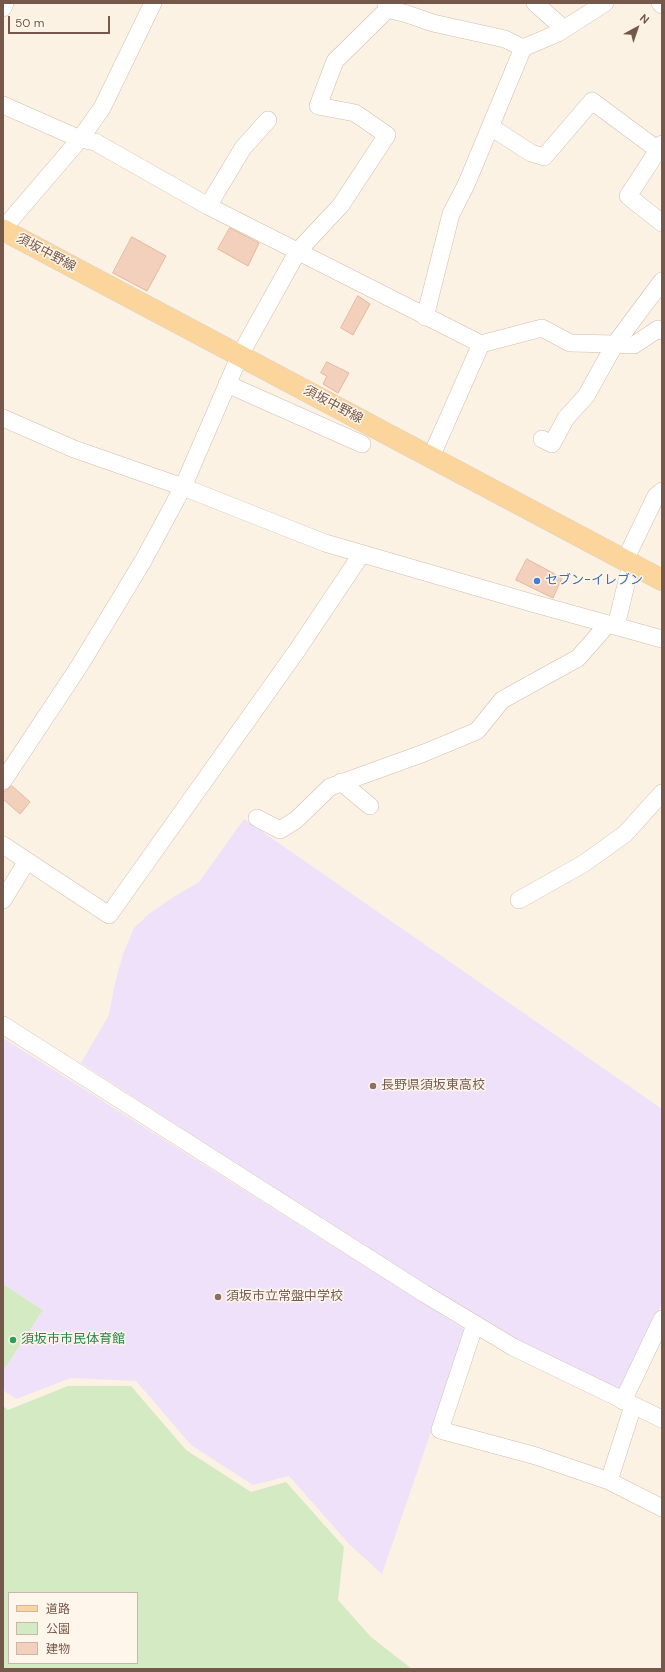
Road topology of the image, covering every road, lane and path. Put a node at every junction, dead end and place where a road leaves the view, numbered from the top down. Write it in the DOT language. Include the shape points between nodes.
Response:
graph roads {
  1 [pos="5,3"];
  2 [pos="153,3"];
  3 [pos="535,3"];
  4 [pos="605,3"];
  5 [pos="387,6"];
  6 [pos="3,8"];
  7 [pos="564,29"];
  8 [pos="523,48"];
  9 [pos="3,105"];
  10 [pos="268,120"];
  11 [pos="491,127"];
  12 [pos="80,139"];
  13 [pos="660,147"];
  14 [pos="208,206"];
  15 [pos="662,223"];
  16 [pos="3,230"];
  17 [pos="298,251"];
  18 [pos="662,281"];
  19 [pos="425,317"];
  20 [pos="662,331"];
  21 [pos="481,344"];
  22 [pos="615,344"];
  23 [pos="240,355"];
  24 [pos="227,384"];
  25 [pos="3,418"];
  26 [pos="542,439"];
  27 [pos="362,444"];
  28 [pos="431,457"];
  29 [pos="182,487"];
  30 [pos="662,491"];
  31 [pos="361,555"];
  32 [pos="628,562"];
  33 [pos="662,580"];
  34 [pos="612,625"];
  35 [pos="662,639"];
  36 [pos="3,781"];
  37 [pos="341,782"];
  38 [pos="662,793"];
  39 [pos="370,806"];
  40 [pos="257,818"];
  41 [pos="3,845"];
  42 [pos="27,861"];
  43 [pos="3,900"];
  44 [pos="519,900"];
  45 [pos="3,1025"];
  46 [pos="474,1324"];
  47 [pos="661,1324"];
  48 [pos="628,1403"];
  49 [pos="662,1419"];
  50 [pos="609,1481"];
  51 [pos="662,1508"];
  1 -- 6 [label="street"];
  2 -- 12 [label="street" via="102,108"];
  3 -- 7 [label="street"];
  4 -- 7 [label="street"];
  5 -- 8 [label="street" via="433,23 505,39"];
  5 -- 17 [label="street" via="335,61 318,106 355,113 387,135 341,205"];
  7 -- 8 [label="street"];
  8 -- 11 [label="street"];
  9 -- 12 [label="street"];
  10 -- 14 [label="street" via="243,148"];
  11 -- 13 [label="street" via="531,153 544,157 592,102"];
  11 -- 19 [label="street" via="451,214"];
  12 -- 14 [label="street" via="95,142"];
  12 -- 16 [label="street"];
  13 -- 15 [label="street" via="628,196"];
  14 -- 17 [label="street"];
  16 -- 23 [label="main road, 須坂中野線"];
  17 -- 19 [label="street"];
  17 -- 23 [label="street"];
  18 -- 22 [label="street"];
  19 -- 21 [label="street"];
  20 -- 22 [label="street" via="658,330 634,345"];
  21 -- 22 [label="street" via="542,328 570,344"];
  21 -- 28 [label="street"];
  22 -- 26 [label="street" via="586,396 566,418 552,444"];
  23 -- 24 [label="street"];
  23 -- 28 [label="main road, 須坂中野線"];
  24 -- 27 [label="street"];
  24 -- 29 [label="street"];
  25 -- 29 [label="street" via="74,449"];
  28 -- 32 [label="main road, 須坂中野線"];
  29 -- 31 [label="street"];
  29 -- 36 [label="street" via="139,568 80,665"];
  30 -- 32 [label="street" via="656,496"];
  31 -- 34 [label="street"];
  31 -- 42 [label="street" via="298,649 109,915"];
  32 -- 33 [label="main road, 須坂中野線"];
  32 -- 34 [label="street"];
  34 -- 35 [label="street"];
  34 -- 37 [label="street" via="578,658 502,700 478,731"];
  37 -- 39 [label="street"];
  37 -- 40 [label="street" via="330,787 296,820 280,830"];
  38 -- 44 [label="street" via="625,834 583,864"];
  41 -- 42 [label="street"];
  42 -- 43 [label="street"];
  45 -- 46 [label="street"];
  46 -- 48 [label="street" via="513,1347"];
  46 -- 50 [label="street" via="440,1430 536,1456"];
  47 -- 48 [label="street"];
  48 -- 49 [label="street"];
  48 -- 50 [label="street"];
  50 -- 51 [label="street"];
}
